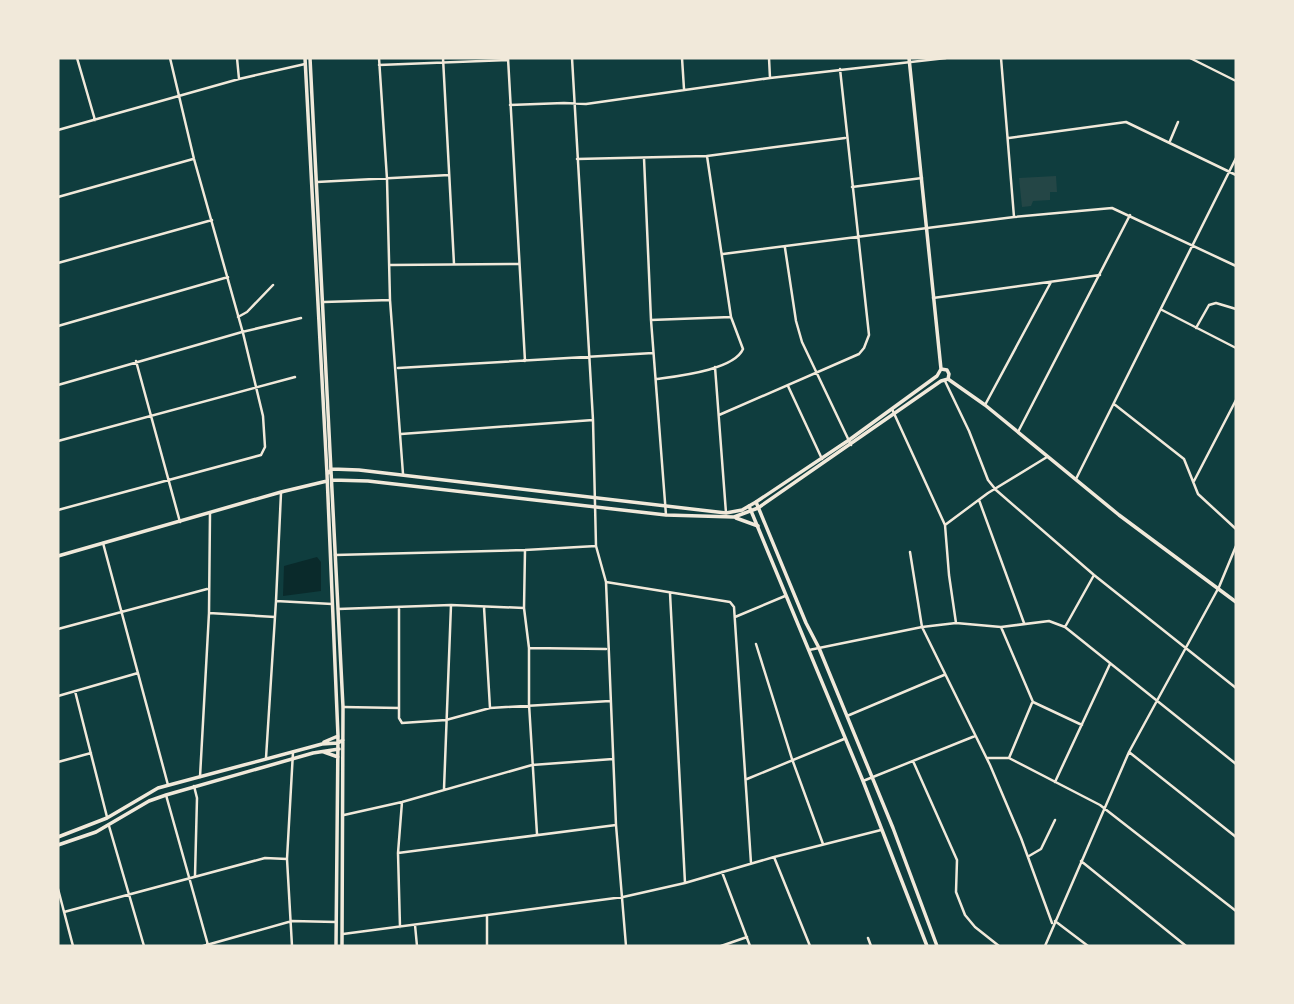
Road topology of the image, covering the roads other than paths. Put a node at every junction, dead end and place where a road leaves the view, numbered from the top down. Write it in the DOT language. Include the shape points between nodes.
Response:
graph roads {
  1 [pos="77,58"];
  2 [pos="170,58"];
  3 [pos="237,58"];
  4 [pos="308,58"];
  5 [pos="379,58"];
  6 [pos="443,58"];
  7 [pos="572,58"];
  8 [pos="682,58"];
  9 [pos="769,58"];
  10 [pos="946,58"];
  11 [pos="1001,58"];
  12 [pos="1190,58"];
  13 [pos="508,59"];
  14 [pos="909,60"];
  15 [pos="443,63"];
  16 [pos="306,64"];
  17 [pos="379,65"];
  18 [pos="840,69"];
  19 [pos="770,78"];
  20 [pos="239,79"];
  21 [pos="1236,81"];
  22 [pos="684,90"];
  23 [pos="179,97"];
  24 [pos="574,104"];
  25 [pos="510,106"];
  26 [pos="95,120"];
  27 [pos="1178,122"];
  28 [pos="58,130"];
  29 [pos="847,137"];
  30 [pos="1009,138"];
  31 [pos="1169,142"];
  32 [pos="707,156"];
  33 [pos="644,158"];
  34 [pos="1236,158"];
  35 [pos="194,159"];
  36 [pos="577,159"];
  37 [pos="1229,172"];
  38 [pos="449,175"];
  39 [pos="1236,175"];
  40 [pos="922,178"];
  41 [pos="387,179"];
  42 [pos="317,182"];
  43 [pos="852,187"];
  44 [pos="58,197"];
  45 [pos="1130,215"];
  46 [pos="1014,217"];
  47 [pos="212,220"];
  48 [pos="927,230"];
  49 [pos="858,238"];
  50 [pos="1193,246"];
  51 [pos="784,247"];
  52 [pos="723,254"];
  53 [pos="58,263"];
  54 [pos="454,264"];
  55 [pos="518,264"];
  56 [pos="390,265"];
  57 [pos="1236,266"];
  58 [pos="1100,275"];
  59 [pos="228,277"];
  60 [pos="1051,282"];
  61 [pos="273,285"];
  62 [pos="933,298"];
  63 [pos="390,300"];
  64 [pos="324,302"];
  65 [pos="1236,309"];
  66 [pos="1162,310"];
  67 [pos="238,317"];
  68 [pos="732,317"];
  69 [pos="302,318"];
  70 [pos="651,320"];
  71 [pos="58,326"];
  72 [pos="1196,327"];
  73 [pos="242,332"];
  74 [pos="1236,348"];
  75 [pos="653,353"];
  76 [pos="589,356"];
  77 [pos="136,361"];
  78 [pos="525,361"];
  79 [pos="715,367"];
  80 [pos="397,368"];
  81 [pos="941,369"];
  82 [pos="817,373"];
  83 [pos="937,376"];
  84 [pos="295,377"];
  85 [pos="656,379"];
  86 [pos="945,380"];
  87 [pos="58,385"];
  88 [pos="256,386"];
  89 [pos="788,386"];
  90 [pos="1236,400"];
  91 [pos="1114,404"];
  92 [pos="985,405"];
  93 [pos="892,409"];
  94 [pos="894,414"];
  95 [pos="719,415"];
  96 [pos="150,416"];
  97 [pos="593,421"];
  98 [pos="1018,432"];
  99 [pos="400,434"];
  100 [pos="58,442"];
  101 [pos="850,443"];
  102 [pos="1048,456"];
  103 [pos="822,458"];
  104 [pos="332,469"];
  105 [pos="327,474"];
  106 [pos="403,475"];
  107 [pos="1076,479"];
  108 [pos="168,480"];
  109 [pos="329,482"];
  110 [pos="1194,482"];
  111 [pos="996,490"];
  112 [pos="281,492"];
  113 [pos="596,499"];
  114 [pos="979,500"];
  115 [pos="756,502"];
  116 [pos="666,506"];
  117 [pos="749,506"];
  118 [pos="594,508"];
  119 [pos="758,508"];
  120 [pos="58,510"];
  121 [pos="752,512"];
  122 [pos="210,513"];
  123 [pos="666,515"];
  124 [pos="725,515"];
  125 [pos="734,517"];
  126 [pos="180,522"];
  127 [pos="945,525"];
  128 [pos="758,526"];
  129 [pos="1236,529"];
  130 [pos="103,543"];
  131 [pos="596,546"];
  132 [pos="1236,546"];
  133 [pos="525,550"];
  134 [pos="910,552"];
  135 [pos="335,555"];
  136 [pos="58,556"];
  137 [pos="1094,575"];
  138 [pos="606,582"];
  139 [pos="1219,587"];
  140 [pos="208,589"];
  141 [pos="670,593"];
  142 [pos="785,596"];
  143 [pos="276,601"];
  144 [pos="1236,602"];
  145 [pos="332,604"];
  146 [pos="451,606"];
  147 [pos="484,607"];
  148 [pos="524,608"];
  149 [pos="338,609"];
  150 [pos="399,609"];
  151 [pos="121,612"];
  152 [pos="209,613"];
  153 [pos="275,617"];
  154 [pos="735,617"];
  155 [pos="956,623"];
  156 [pos="1024,623"];
  157 [pos="1065,626"];
  158 [pos="922,627"];
  159 [pos="1001,627"];
  160 [pos="58,629"];
  161 [pos="756,644"];
  162 [pos="1185,647"];
  163 [pos="528,648"];
  164 [pos="819,648"];
  165 [pos="607,649"];
  166 [pos="808,650"];
  167 [pos="1110,664"];
  168 [pos="138,673"];
  169 [pos="944,675"];
  170 [pos="1236,688"];
  171 [pos="75,691"];
  172 [pos="58,696"];
  173 [pos="1156,700"];
  174 [pos="610,701"];
  175 [pos="1032,702"];
  176 [pos="529,704"];
  177 [pos="343,707"];
  178 [pos="398,708"];
  179 [pos="490,708"];
  180 [pos="845,716"];
  181 [pos="446,720"];
  182 [pos="1082,724"];
  183 [pos="338,736"];
  184 [pos="975,736"];
  185 [pos="844,739"];
  186 [pos="344,740"];
  187 [pos="338,743"];
  188 [pos="323,744"];
  189 [pos="344,746"];
  190 [pos="338,750"];
  191 [pos="322,751"];
  192 [pos="293,752"];
  193 [pos="1129,752"];
  194 [pos="91,754"];
  195 [pos="338,757"];
  196 [pos="986,758"];
  197 [pos="1009,758"];
  198 [pos="293,759"];
  199 [pos="613,759"];
  200 [pos="792,759"];
  201 [pos="266,760"];
  202 [pos="913,761"];
  203 [pos="58,762"];
  204 [pos="1236,764"];
  205 [pos="532,765"];
  206 [pos="200,777"];
  207 [pos="747,779"];
  208 [pos="872,779"];
  209 [pos="863,781"];
  210 [pos="1055,782"];
  211 [pos="168,785"];
  212 [pos="194,786"];
  213 [pos="444,789"];
  214 [pos="166,795"];
  215 [pos="402,802"];
  216 [pos="1106,811"];
  217 [pos="344,815"];
  218 [pos="107,818"];
  219 [pos="1055,820"];
  220 [pos="616,825"];
  221 [pos="109,826"];
  222 [pos="881,830"];
  223 [pos="537,834"];
  224 [pos="58,836"];
  225 [pos="1236,837"];
  226 [pos="823,844"];
  227 [pos="58,845"];
  228 [pos="398,853"];
  229 [pos="1028,856"];
  230 [pos="774,857"];
  231 [pos="288,859"];
  232 [pos="1081,861"];
  233 [pos="751,863"];
  234 [pos="722,872"];
  235 [pos="195,876"];
  236 [pos="189,878"];
  237 [pos="685,883"];
  238 [pos="58,889"];
  239 [pos="129,894"];
  240 [pos="623,897"];
  241 [pos="1236,911"];
  242 [pos="64,912"];
  243 [pos="487,916"];
  244 [pos="292,921"];
  245 [pos="336,922"];
  246 [pos="1054,923"];
  247 [pos="415,925"];
  248 [pos="400,927"];
  249 [pos="342,934"];
  250 [pos="747,937"];
  251 [pos="868,939"];
  252 [pos="73,946"];
  253 [pos="144,946"];
  254 [pos="205,946"];
  255 [pos="292,946"];
  256 [pos="336,946"];
  257 [pos="342,946"];
  258 [pos="417,946"];
  259 [pos="486,946"];
  260 [pos="626,946"];
  261 [pos="721,946"];
  262 [pos="750,946"];
  263 [pos="810,946"];
  264 [pos="871,946"];
  265 [pos="928,946"];
  266 [pos="937,946"];
  267 [pos="999,946"];
  268 [pos="1045,946"];
  269 [pos="1088,946"];
  270 [pos="1186,946"];
  1 -- 26 [label="street"];
  2 -- 23 [label="street"];
  3 -- 20 [label="street"];
  4 -- 16 [label="main road"];
  4 -- 42 [label="main road"];
  5 -- 17 [label="street"];
  6 -- 15 [label="street"];
  7 -- 24 [label="street"];
  8 -- 22 [label="street"];
  9 -- 19 [label="street"];
  10 -- 14 [label="street"];
  11 -- 30 [label="street"];
  12 -- 21 [label="street"];
  13 -- 15 [label="street"];
  13 -- 25 [label="street"];
  14 -- 18 [label="street"];
  14 -- 40 [label="main road"];
  15 -- 17 [label="street"];
  15 -- 38 [label="street"];
  16 -- 20 [label="street"];
  16 -- 105 [label="main road"];
  17 -- 41 [label="street"];
  18 -- 19 [label="street"];
  18 -- 29 [label="street"];
  19 -- 22 [label="street"];
  20 -- 23 [label="street"];
  22 -- 24 [label="street"];
  23 -- 26 [label="street"];
  23 -- 35 [label="street"];
  24 -- 25 [label="street"];
  24 -- 36 [label="street"];
  25 -- 55 [label="street"];
  26 -- 28 [label="street"];
  27 -- 31 [label="street"];
  29 -- 32 [label="street"];
  29 -- 43 [label="street"];
  30 -- 31 [label="street" via="1126,122"];
  30 -- 46 [label="street"];
  31 -- 37 [label="street"];
  32 -- 33 [label="street"];
  32 -- 52 [label="street"];
  33 -- 36 [label="street"];
  33 -- 70 [label="street"];
  34 -- 37 [label="street"];
  35 -- 44 [label="street"];
  35 -- 47 [label="street"];
  36 -- 76 [label="street"];
  37 -- 39 [label="street"];
  37 -- 50 [label="street"];
  38 -- 41 [label="street"];
  38 -- 54 [label="street"];
  40 -- 43 [label="street"];
  40 -- 48 [label="main road"];
  41 -- 42 [label="street"];
  41 -- 56 [label="street"];
  42 -- 64 [label="main road"];
  43 -- 49 [label="street"];
  45 -- 46 [label="street" via="1104,208"];
  45 -- 50 [label="street"];
  45 -- 58 [label="street"];
  46 -- 48 [label="street"];
  47 -- 53 [label="street"];
  47 -- 59 [label="street"];
  48 -- 49 [label="street"];
  48 -- 62 [label="main road"];
  49 -- 51 [label="street"];
  49 -- 82 [label="street" via="867,342 859,354"];
  50 -- 57 [label="street"];
  50 -- 66 [label="street"];
  51 -- 52 [label="street"];
  51 -- 82 [label="street" via="796,321"];
  52 -- 68 [label="street"];
  54 -- 55 [label="street"];
  54 -- 56 [label="street"];
  55 -- 78 [label="street"];
  56 -- 63 [label="street"];
  58 -- 60 [label="street"];
  58 -- 98 [label="street"];
  59 -- 67 [label="street"];
  59 -- 71 [label="street"];
  60 -- 62 [label="street"];
  60 -- 92 [label="street"];
  61 -- 67 [label="street"];
  62 -- 81 [label="main road"];
  63 -- 64 [label="street"];
  63 -- 80 [label="street"];
  64 -- 104 [label="main road"];
  65 -- 72 [label="street" via="1209,305"];
  66 -- 72 [label="street"];
  66 -- 91 [label="street"];
  67 -- 73 [label="street"];
  68 -- 70 [label="street"];
  68 -- 79 [label="street" via="743,344 741,353"];
  69 -- 73 [label="street"];
  70 -- 75 [label="street"];
  72 -- 74 [label="street"];
  73 -- 77 [label="street"];
  73 -- 88 [label="street"];
  75 -- 76 [label="street"];
  75 -- 85 [label="street"];
  76 -- 78 [label="street"];
  76 -- 97 [label="street"];
  77 -- 87 [label="street"];
  77 -- 96 [label="street"];
  78 -- 80 [label="street"];
  79 -- 85 [label="street"];
  79 -- 95 [label="street"];
  80 -- 99 [label="street"];
  81 -- 83 [label="main road"];
  81 -- 86 [label="main road" via="948,372"];
  82 -- 89 [label="street"];
  82 -- 101 [label="street"];
  83 -- 86 [label="main road"];
  83 -- 93 [label="main road"];
  84 -- 88 [label="street"];
  85 -- 116 [label="street"];
  86 -- 92 [label="main road"];
  86 -- 94 [label="main road"];
  86 -- 111 [label="street"];
  88 -- 96 [label="street"];
  88 -- 108 [label="street" via="263,416 265,447 261,455"];
  89 -- 95 [label="street"];
  89 -- 103 [label="street"];
  90 -- 110 [label="street"];
  91 -- 107 [label="street"];
  91 -- 110 [label="street" via="1184,459"];
  92 -- 98 [label="main road"];
  93 -- 94 [label="street"];
  93 -- 101 [label="main road"];
  94 -- 101 [label="main road"];
  94 -- 127 [label="street"];
  95 -- 124 [label="street"];
  96 -- 100 [label="street"];
  96 -- 108 [label="street"];
  97 -- 99 [label="street"];
  97 -- 113 [label="street"];
  98 -- 102 [label="main road"];
  99 -- 106 [label="street"];
  101 -- 103 [label="main road"];
  101 -- 119 [label="main road"];
  102 -- 107 [label="main road"];
  102 -- 111 [label="street"];
  103 -- 115 [label="main road"];
  104 -- 105 [label="main road"];
  104 -- 106 [label="main road"];
  104 -- 109 [label="main road"];
  105 -- 109 [label="main road"];
  106 -- 113 [label="main road"];
  107 -- 139 [label="main road"];
  108 -- 120 [label="street"];
  108 -- 126 [label="street"];
  109 -- 112 [label="main road"];
  109 -- 118 [label="main road" via="368,481"];
  109 -- 135 [label="main road"];
  109 -- 145 [label="main road"];
  110 -- 129 [label="street" via="1198,494"];
  111 -- 114 [label="street"];
  111 -- 137 [label="street"];
  112 -- 122 [label="main road"];
  112 -- 143 [label="street"];
  113 -- 116 [label="main road"];
  113 -- 118 [label="street"];
  114 -- 127 [label="street"];
  114 -- 156 [label="street"];
  115 -- 117 [label="main road"];
  115 -- 119 [label="main road"];
  116 -- 123 [label="street"];
  116 -- 124 [label="main road"];
  117 -- 121 [label="main road"];
  117 -- 124 [label="main road"];
  118 -- 123 [label="main road"];
  118 -- 131 [label="street"];
  119 -- 121 [label="main road"];
  119 -- 164 [label="main road"];
  121 -- 125 [label="main road"];
  121 -- 128 [label="main road"];
  122 -- 126 [label="main road"];
  122 -- 140 [label="street"];
  123 -- 124 [label="main road"];
  124 -- 125 [label="main road"];
  125 -- 128 [label="main road"];
  126 -- 130 [label="main road"];
  127 -- 155 [label="street"];
  128 -- 142 [label="main road"];
  130 -- 136 [label="main road"];
  130 -- 151 [label="street"];
  131 -- 133 [label="street"];
  131 -- 138 [label="street"];
  132 -- 139 [label="street"];
  133 -- 135 [label="street"];
  133 -- 148 [label="street"];
  134 -- 158 [label="street"];
  135 -- 149 [label="main road"];
  137 -- 157 [label="street"];
  137 -- 162 [label="street"];
  138 -- 141 [label="street"];
  138 -- 165 [label="street"];
  139 -- 144 [label="main road"];
  139 -- 162 [label="street"];
  140 -- 151 [label="street"];
  140 -- 152 [label="street"];
  141 -- 154 [label="street" via="730,602"];
  141 -- 237 [label="street"];
  142 -- 154 [label="street"];
  142 -- 166 [label="main road"];
  143 -- 145 [label="street"];
  143 -- 153 [label="street"];
  145 -- 183 [label="main road"];
  146 -- 147 [label="street"];
  146 -- 150 [label="street"];
  146 -- 181 [label="street"];
  147 -- 148 [label="street"];
  147 -- 179 [label="street"];
  148 -- 163 [label="street"];
  149 -- 150 [label="street"];
  149 -- 177 [label="main road"];
  150 -- 178 [label="street"];
  151 -- 160 [label="street"];
  151 -- 168 [label="street"];
  152 -- 153 [label="street"];
  152 -- 206 [label="street"];
  153 -- 201 [label="street"];
  154 -- 207 [label="street"];
  155 -- 158 [label="street"];
  155 -- 159 [label="street"];
  156 -- 157 [label="street" via="1055,621"];
  156 -- 159 [label="street"];
  157 -- 167 [label="street"];
  158 -- 164 [label="street"];
  158 -- 169 [label="street"];
  159 -- 175 [label="street"];
  161 -- 200 [label="street"];
  162 -- 170 [label="street"];
  162 -- 173 [label="street"];
  163 -- 165 [label="street"];
  163 -- 176 [label="street"];
  164 -- 166 [label="street"];
  164 -- 180 [label="main road"];
  165 -- 174 [label="street"];
  166 -- 185 [label="main road"];
  167 -- 173 [label="street"];
  167 -- 182 [label="street"];
  168 -- 171 [label="street"];
  168 -- 211 [label="street"];
  169 -- 180 [label="street"];
  169 -- 184 [label="street"];
  171 -- 172 [label="street"];
  171 -- 194 [label="street"];
  173 -- 193 [label="street"];
  173 -- 204 [label="street"];
  174 -- 176 [label="street"];
  174 -- 199 [label="street"];
  175 -- 182 [label="street"];
  175 -- 197 [label="street"];
  176 -- 179 [label="street"];
  176 -- 205 [label="street"];
  177 -- 178 [label="street"];
  177 -- 186 [label="main road"];
  178 -- 181 [label="street" via="404,724"];
  179 -- 181 [label="street"];
  180 -- 208 [label="main road"];
  181 -- 213 [label="street"];
  182 -- 210 [label="street"];
  183 -- 187 [label="main road"];
  183 -- 188 [label="main road"];
  184 -- 196 [label="street"];
  184 -- 202 [label="street"];
  185 -- 200 [label="street"];
  185 -- 209 [label="main road"];
  186 -- 187 [label="main road"];
  186 -- 189 [label="main road"];
  187 -- 188 [label="main road"];
  187 -- 190 [label="main road"];
  188 -- 192 [label="main road"];
  189 -- 190 [label="main road"];
  189 -- 217 [label="main road"];
  190 -- 191 [label="main road"];
  190 -- 195 [label="main road"];
  191 -- 195 [label="main road"];
  191 -- 198 [label="main road"];
  192 -- 198 [label="street"];
  192 -- 201 [label="main road"];
  193 -- 216 [label="street"];
  193 -- 225 [label="street"];
  194 -- 203 [label="street"];
  194 -- 218 [label="street"];
  195 -- 245 [label="main road"];
  196 -- 197 [label="street"];
  196 -- 229 [label="street"];
  197 -- 210 [label="street"];
  198 -- 212 [label="main road"];
  198 -- 231 [label="street"];
  199 -- 205 [label="street"];
  199 -- 220 [label="street"];
  200 -- 207 [label="street"];
  200 -- 226 [label="street"];
  201 -- 206 [label="main road"];
  202 -- 208 [label="street"];
  202 -- 267 [label="street" via="957,860 956,892 965,915"];
  205 -- 213 [label="street"];
  205 -- 223 [label="street"];
  206 -- 211 [label="main road"];
  207 -- 233 [label="street"];
  208 -- 209 [label="street"];
  208 -- 266 [label="main road"];
  209 -- 222 [label="main road"];
  210 -- 216 [label="street"];
  211 -- 218 [label="main road" via="144,794"];
  212 -- 214 [label="main road"];
  212 -- 235 [label="street"];
  213 -- 215 [label="street"];
  214 -- 221 [label="main road"];
  214 -- 236 [label="street"];
  215 -- 217 [label="street"];
  215 -- 228 [label="street"];
  216 -- 232 [label="street"];
  216 -- 241 [label="street"];
  217 -- 249 [label="main road"];
  218 -- 224 [label="main road"];
  219 -- 229 [label="street" via="1041,849"];
  220 -- 223 [label="street"];
  220 -- 240 [label="street"];
  221 -- 227 [label="main road"];
  221 -- 239 [label="street"];
  222 -- 226 [label="street"];
  222 -- 265 [label="main road"];
  223 -- 228 [label="street"];
  226 -- 230 [label="street"];
  228 -- 248 [label="street"];
  229 -- 246 [label="street"];
  230 -- 233 [label="street"];
  230 -- 263 [label="street"];
  231 -- 235 [label="street" via="265,858"];
  231 -- 244 [label="street"];
  232 -- 246 [label="street"];
  232 -- 270 [label="street"];
  233 -- 234 [label="street"];
  234 -- 237 [label="street"];
  234 -- 250 [label="street"];
  235 -- 236 [label="street"];
  236 -- 239 [label="street"];
  236 -- 254 [label="street"];
  237 -- 240 [label="street"];
  238 -- 242 [label="street"];
  239 -- 242 [label="street"];
  239 -- 253 [label="street"];
  240 -- 243 [label="street"];
  240 -- 260 [label="street"];
  242 -- 252 [label="street"];
  243 -- 247 [label="street"];
  243 -- 259 [label="street"];
  244 -- 245 [label="street"];
  244 -- 254 [label="street"];
  244 -- 255 [label="street"];
  245 -- 256 [label="main road"];
  246 -- 268 [label="street"];
  246 -- 269 [label="street"];
  247 -- 248 [label="street"];
  247 -- 258 [label="street"];
  248 -- 249 [label="street"];
  249 -- 257 [label="main road"];
  250 -- 261 [label="street"];
  250 -- 262 [label="street"];
  251 -- 264 [label="street"];
}
